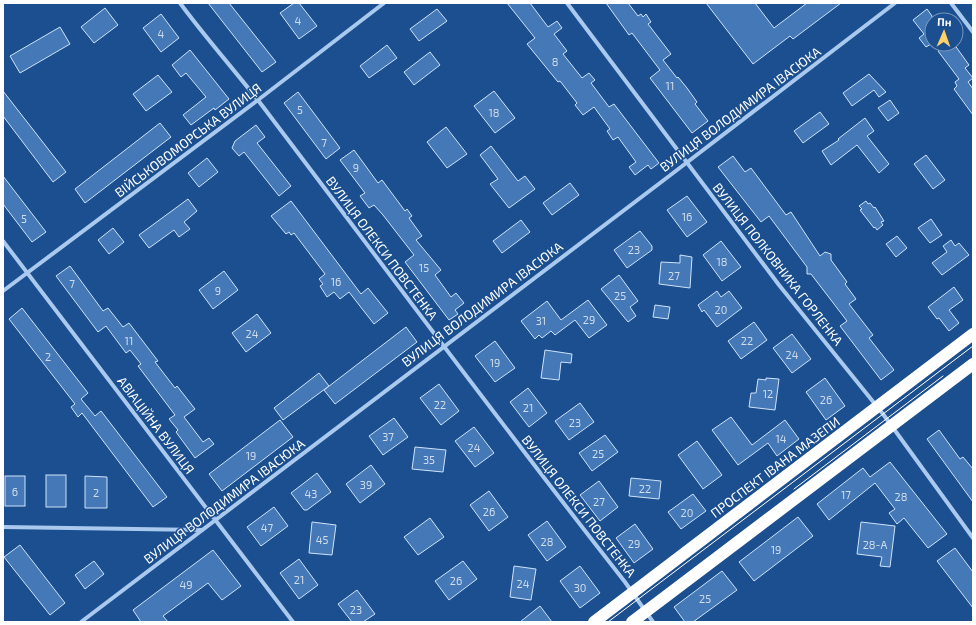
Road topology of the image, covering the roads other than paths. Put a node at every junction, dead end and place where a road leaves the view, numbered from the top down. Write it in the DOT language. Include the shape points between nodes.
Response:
graph roads {
  1 [pos="180,3"];
  2 [pos="384,3"];
  3 [pos="567,3"];
  4 [pos="895,3"];
  5 [pos="951,3"];
  6 [pos="973,32"];
  7 [pos="258,100"];
  8 [pos="686,162"];
  9 [pos="3,241"];
  10 [pos="28,273"];
  11 [pos="3,291"];
  12 [pos="973,334"];
  13 [pos="443,347"];
  14 [pos="973,364"];
  15 [pos="877,407"];
  16 [pos="892,426"];
  17 [pos="215,520"];
  18 [pos="3,527"];
  19 [pos="203,530"];
  20 [pos="973,538"];
  21 [pos="632,593"];
  22 [pos="645,611"];
  23 [pos="81,622"];
  24 [pos="293,622"];
  25 [pos="594,622"];
  26 [pos="632,622"];
  27 [pos="653,622"];
  1 -- 7 [label="street, ВУЛИЦЯ ОЛЕКСИ ПОВСТЕНКА"];
  2 -- 7 [label="street, ВІЙСЬКОВОМОРСЬКА ВУЛИЦЯ"];
  3 -- 8 [label="street, ВУЛИЦЯ ПОЛКОВНИКА ГОРЛЕНКА"];
  4 -- 8 [label="street, ВУЛИЦЯ ВОЛОДИМИРА ІВАСЮКА" via="767,103"];
  5 -- 6 [label="street"];
  7 -- 10 [label="street, ВІЙСЬКОВОМОРСЬКА ВУЛИЦЯ"];
  7 -- 13 [label="street, ВУЛИЦЯ ОЛЕКСИ ПОВСТЕНКА"];
  8 -- 13 [label="street, ВУЛИЦЯ ВОЛОДИМИРА ІВАСЮКА"];
  8 -- 15 [label="street, ВУЛИЦЯ ПОЛКОВНИКА ГОРЛЕНКА"];
  9 -- 10 [label="street, АВІАЦІЙНА ВУЛИЦЯ"];
  10 -- 11 [label="street, ВІЙСЬКОВОМОРСЬКА ВУЛИЦЯ"];
  10 -- 17 [label="street, АВІАЦІЙНА ВУЛИЦЯ"];
  12 -- 15 [label="highway, ПРОСПЕКТ ІВАНА МАЗЕПИ"];
  13 -- 17 [label="street, ВУЛИЦЯ ВОЛОДИМИРА ІВАСЮКА"];
  13 -- 21 [label="street, ВУЛИЦЯ ОЛЕКСИ ПОВСТЕНКА"];
  14 -- 16 [label="highway"];
  15 -- 16 [label="street, ВУЛИЦЯ ПОЛКОВНИКА ГОРЛЕНКА"];
  15 -- 21 [label="highway, ПРОСПЕКТ ІВАНА МАЗЕПИ"];
  16 -- 20 [label="street, ВУЛИЦЯ ПОЛКОВНИКА ГОРЛЕНКА"];
  16 -- 22 [label="highway"];
  17 -- 19 [label="street, ВУЛИЦЯ ВОЛОДИМИРА ІВАСЮКА"];
  17 -- 24 [label="street, АВІАЦІЙНА ВУЛИЦЯ"];
  18 -- 19 [label="street"];
  19 -- 23 [label="street, ВУЛИЦЯ ВОЛОДИМИРА ІВАСЮКА"];
  21 -- 22 [label="street, ВУЛИЦЯ ОЛЕКСИ ПОВСТЕНКА"];
  21 -- 25 [label="highway, ПРОСПЕКТ ІВАНА МАЗЕПИ"];
  22 -- 26 [label="highway"];
  22 -- 27 [label="street, ВУЛИЦЯ ОЛЕКСИ ПОВСТЕНКА"];
}
